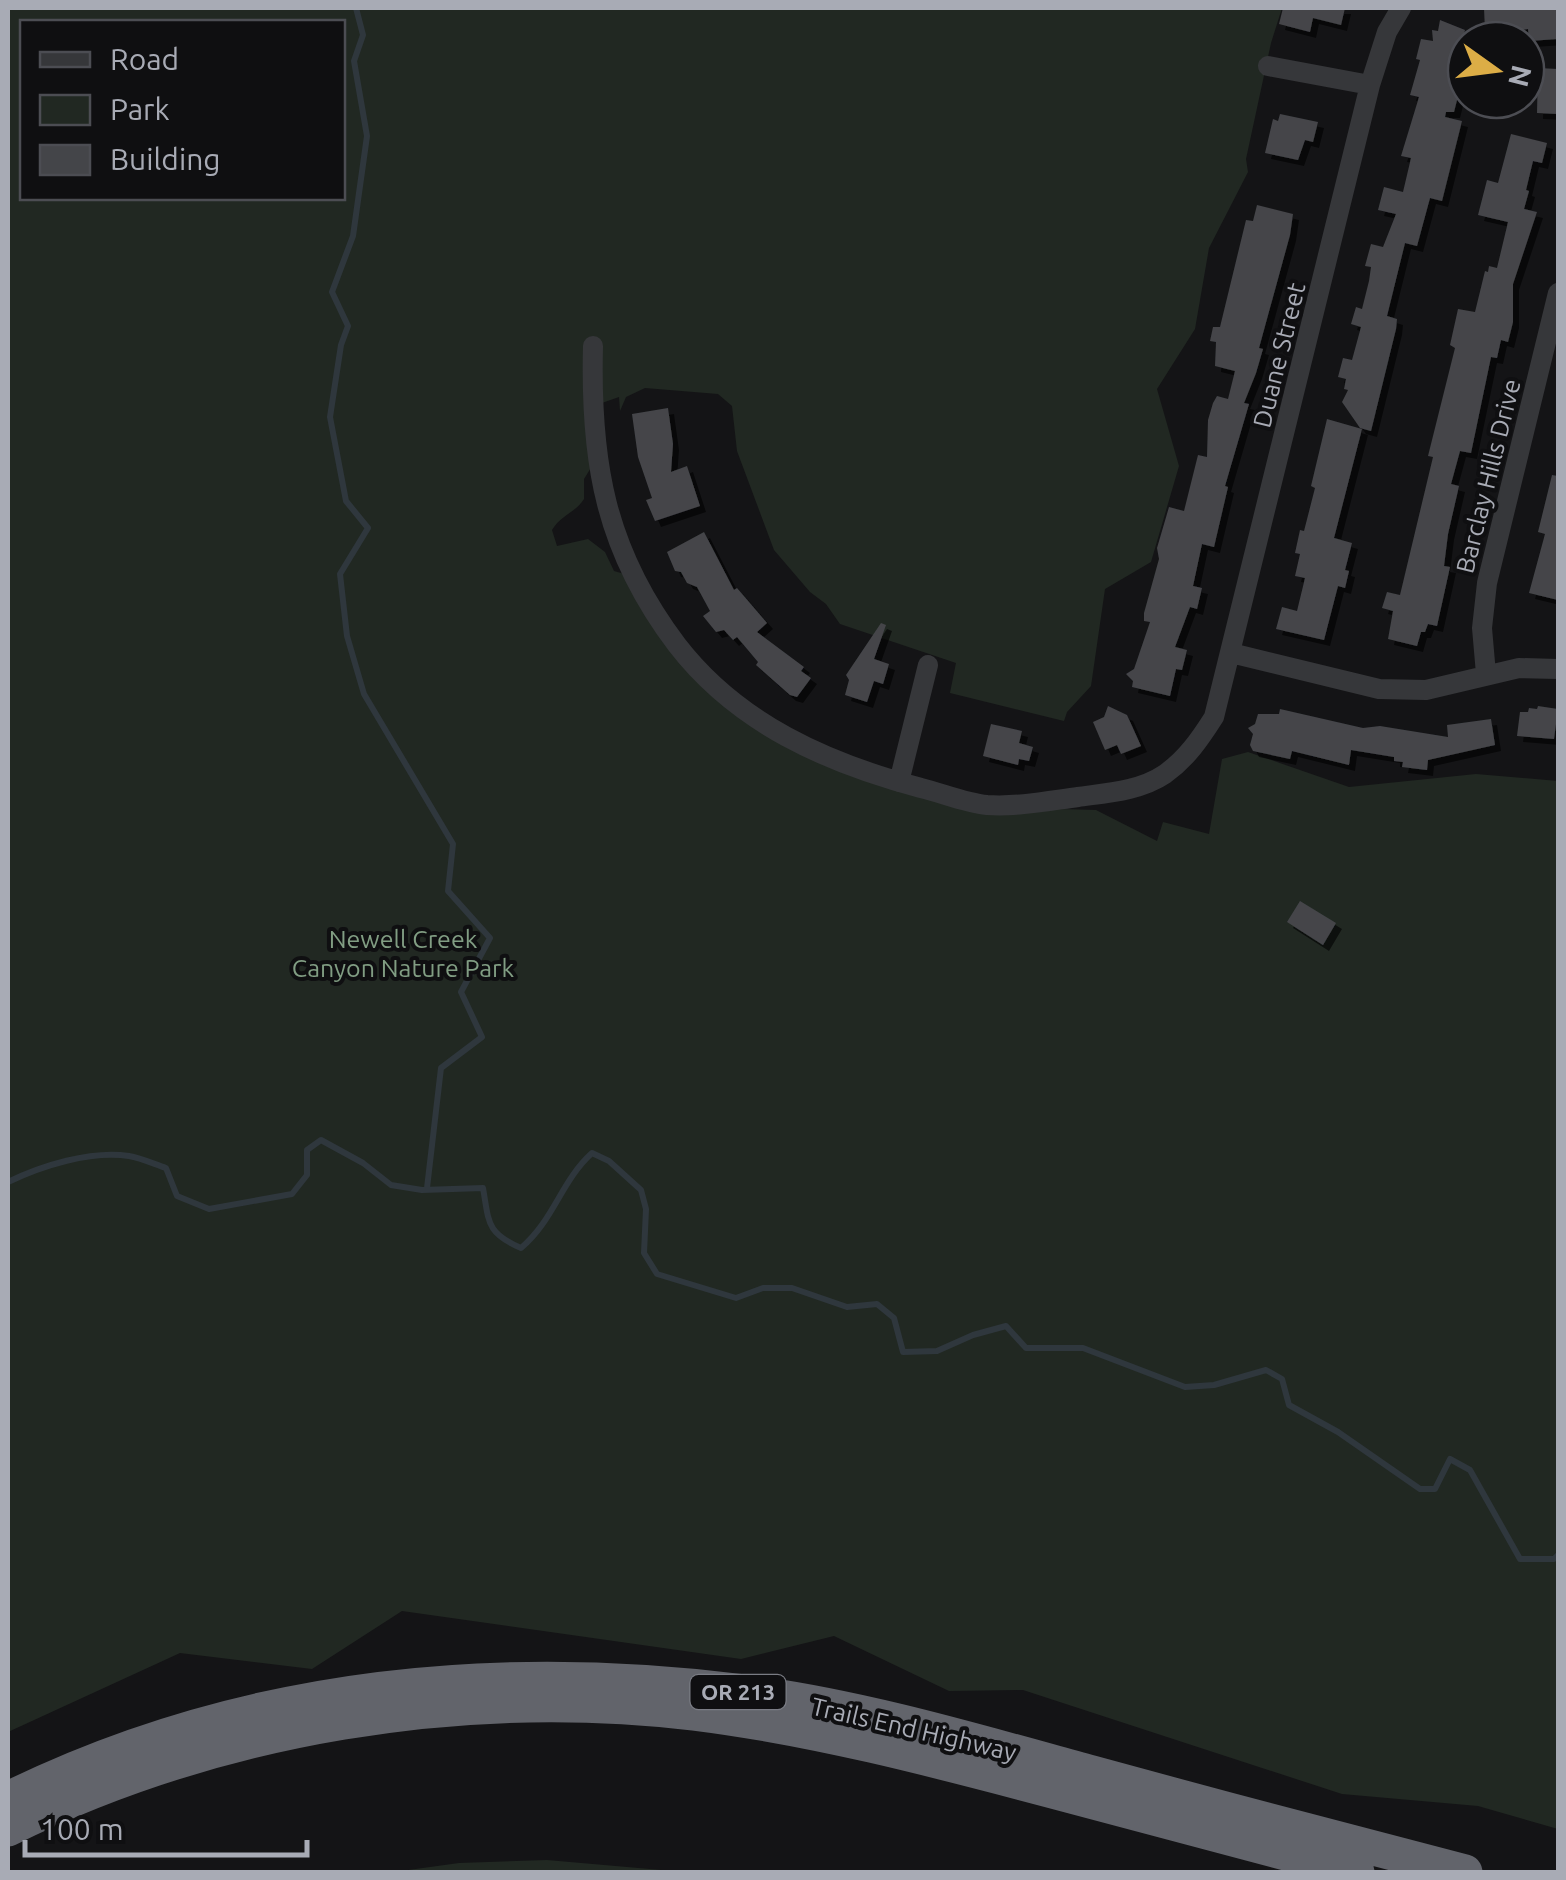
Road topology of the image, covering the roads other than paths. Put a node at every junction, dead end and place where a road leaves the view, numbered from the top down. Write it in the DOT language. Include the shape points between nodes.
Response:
graph roads {
  1 [pos="1400,8"];
  2 [pos="1268,66"];
  3 [pos="1370,85"];
  4 [pos="1558,293"];
  5 [pos="593,346"];
  6 [pos="1232,653"];
  7 [pos="928,666"];
  8 [pos="1558,669"];
  9 [pos="1486,674"];
  10 [pos="898,782"];
  11 [pos="8,1798"];
  12 [pos="8,1829"];
  13 [pos="1356,1872"];
  14 [pos="1465,1872"];
  1 -- 3 [label="street, Duane Street"];
  2 -- 3 [label="street"];
  3 -- 6 [label="street, Duane Street"];
  4 -- 9 [label="street, Barclay Hills Drive" via="1487,583"];
  5 -- 10 [label="street" via="602,495 617,542 676,644 770,729 806,750"];
  6 -- 9 [label="street" via="1379,689 1426,690"];
  6 -- 10 [label="street, Duane Street" via="1214,717 1191,752 1162,776 1127,790 984,804"];
  7 -- 10 [label="street"];
  8 -- 9 [label="street"];
  11 -- 14 [label="highway, Trails End Highway / OR 213" via="142,1744 266,1708 446,1681 577,1677 795,1700"];
  12 -- 13 [label="highway, Trails End Highway / OR 213" via="140,1774 297,1731 471,1708 609,1706 845,1740"];
}
